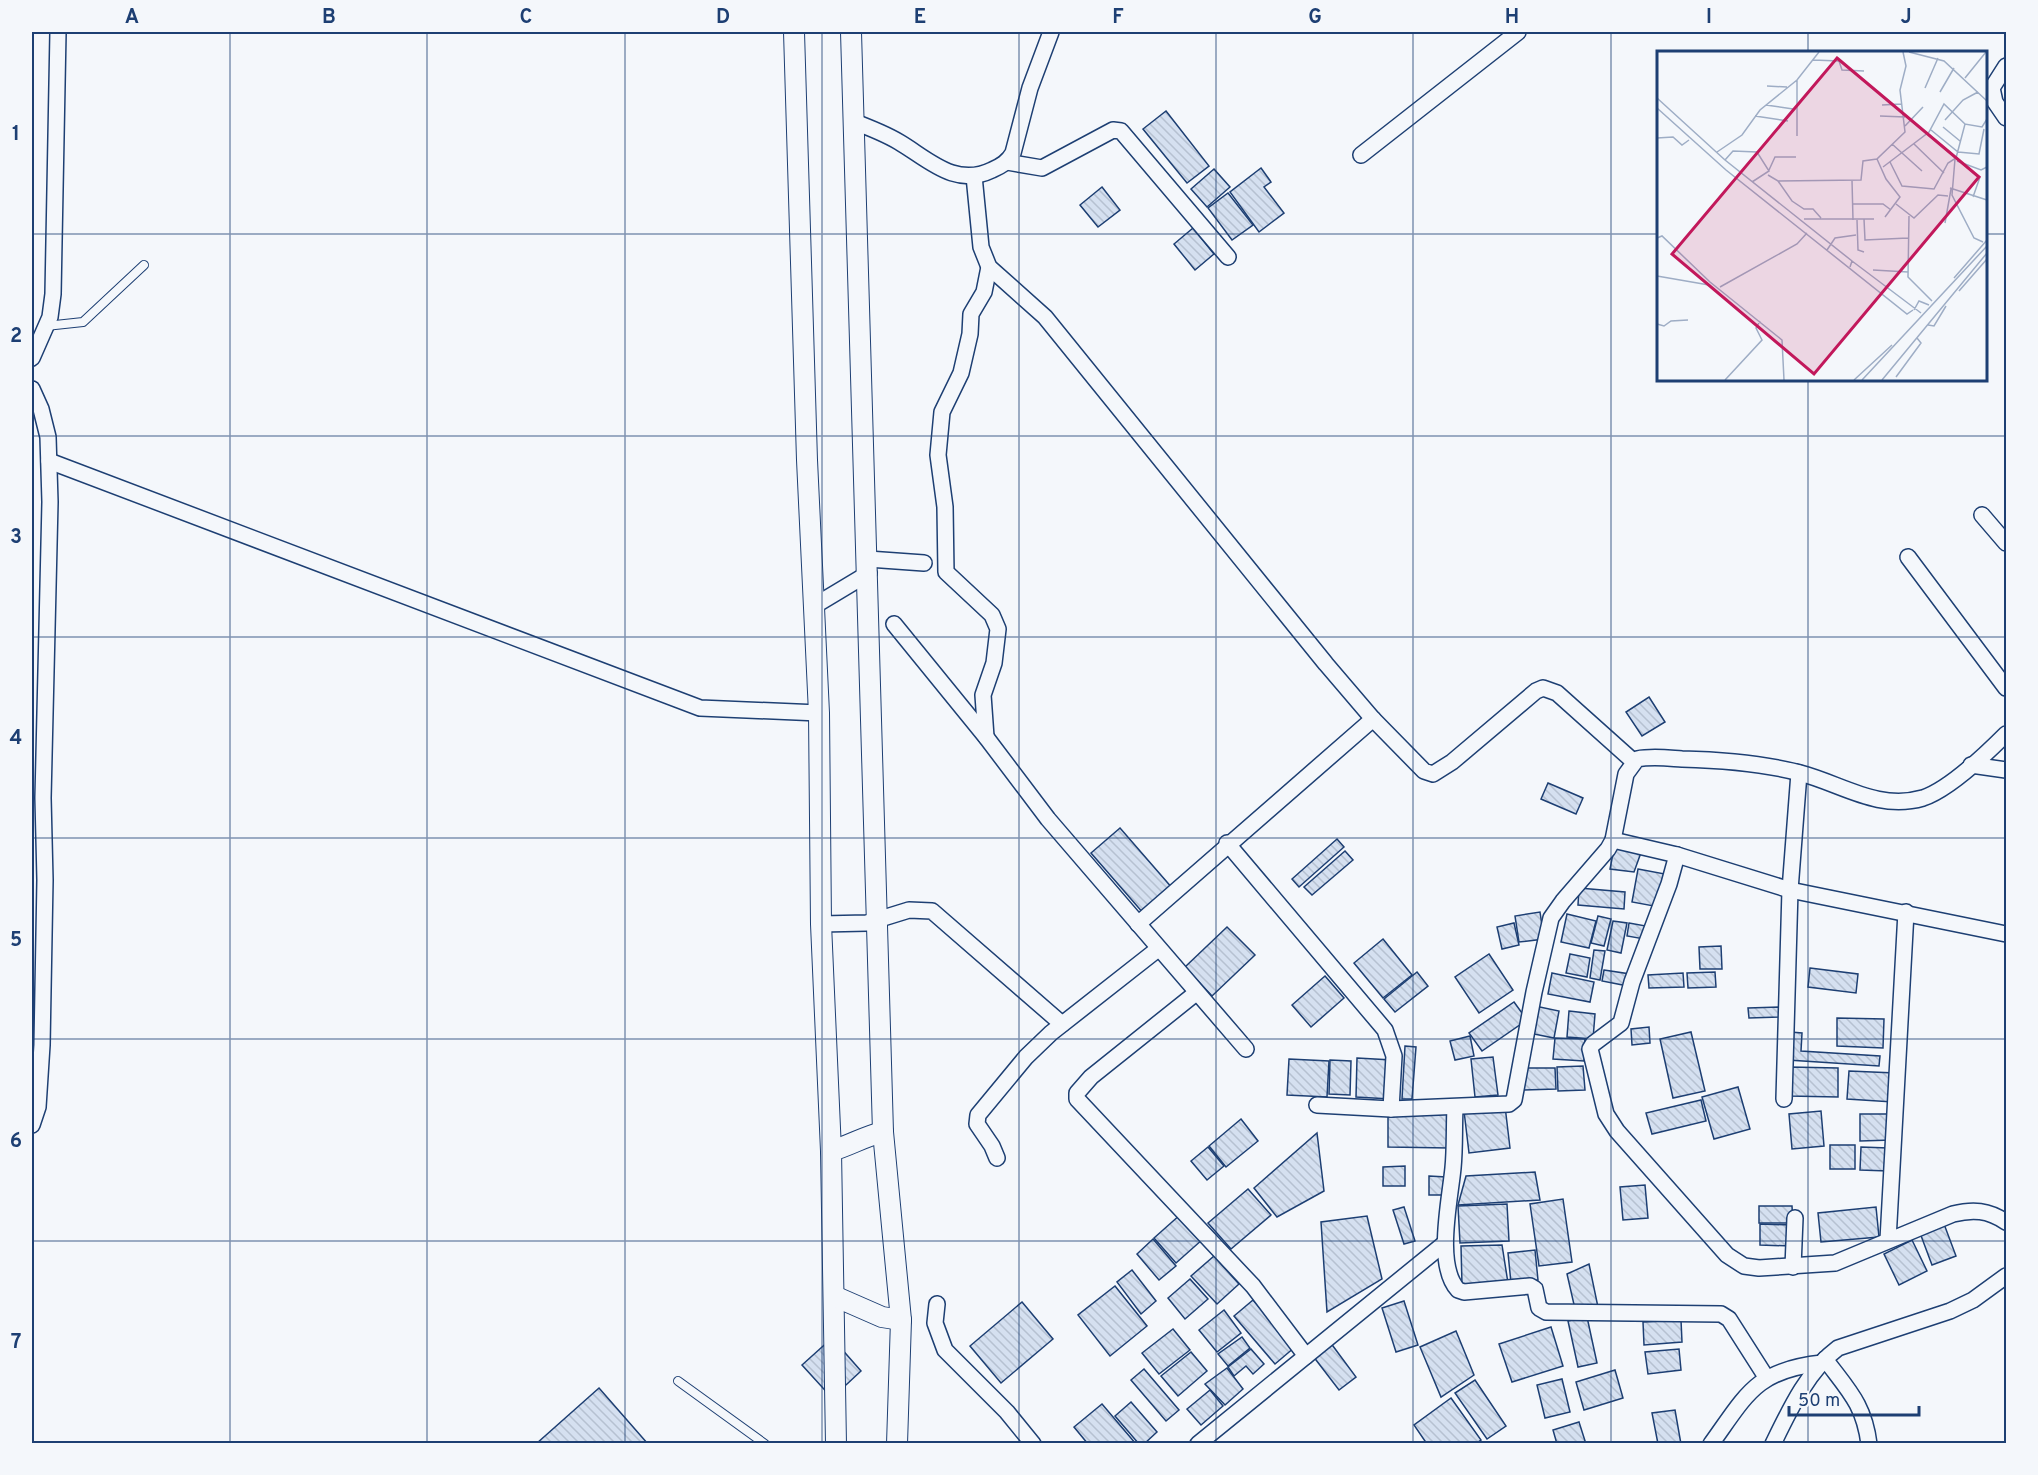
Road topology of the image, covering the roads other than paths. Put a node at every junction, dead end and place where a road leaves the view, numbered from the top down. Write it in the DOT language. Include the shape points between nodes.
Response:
graph roads {
  1 [pos="58,32"];
  2 [pos="794,32"];
  3 [pos="851,32"];
  4 [pos="1050,32"];
  5 [pos="1518,32"];
  6 [pos="2007,66"];
  7 [pos="2007,118"];
  8 [pos="852,121"];
  9 [pos="1361,155"];
  10 [pos="1007,162"];
  11 [pos="974,176"];
  12 [pos="1228,257"];
  13 [pos="144,265"];
  14 [pos="989,267"];
  15 [pos="46,326"];
  16 [pos="32,358"];
  17 [pos="32,389"];
  18 [pos="49,461"];
  19 [pos="1982,515"];
  20 [pos="2007,543"];
  21 [pos="944,548"];
  22 [pos="1908,557"];
  23 [pos="924,563"];
  24 [pos="869,566"];
  25 [pos="946,572"];
  26 [pos="814,606"];
  27 [pos="894,624"];
  28 [pos="2007,688"];
  29 [pos="819,713"];
  30 [pos="1373,719"];
  31 [pos="2007,734"];
  32 [pos="986,737"];
  33 [pos="1633,761"];
  34 [pos="1971,765"];
  35 [pos="2007,770"];
  36 [pos="1799,773"];
  37 [pos="1613,840"];
  38 [pos="1227,843"];
  39 [pos="1677,855"];
  40 [pos="38,879"];
  41 [pos="1790,890"];
  42 [pos="1906,912"];
  43 [pos="877,921"];
  44 [pos="821,924"];
  45 [pos="1138,924"];
  46 [pos="2007,934"];
  47 [pos="1158,949"];
  48 [pos="38,962"];
  49 [pos="1196,993"];
  50 [pos="1062,1024"];
  51 [pos="1246,1049"];
  52 [pos="1784,1099"];
  53 [pos="1317,1106"];
  54 [pos="1455,1108"];
  55 [pos="1391,1109"];
  56 [pos="32,1125"];
  57 [pos="883,1132"];
  58 [pos="831,1151"];
  59 [pos="997,1158"];
  60 [pos="1795,1218"];
  61 [pos="2007,1222"];
  62 [pos="1888,1240"];
  63 [pos="1445,1243"];
  64 [pos="1793,1268"];
  65 [pos="2007,1276"];
  66 [pos="834,1296"];
  67 [pos="937,1304"];
  68 [pos="901,1320"];
  69 [pos="1306,1356"];
  70 [pos="1823,1361"];
  71 [pos="1766,1377"];
  72 [pos="678,1381"];
  73 [pos="765,1443"];
  74 [pos="836,1443"];
  75 [pos="897,1443"];
  76 [pos="1033,1443"];
  77 [pos="1198,1443"];
  78 [pos="1711,1443"];
  79 [pos="1773,1443"];
  80 [pos="1869,1443"];
  1 -- 15 [label="street" via="53,294"];
  2 -- 26 [label="street"];
  3 -- 8 [label="street"];
  4 -- 10 [label="street" via="1030,88 1017,144"];
  5 -- 9 [label="street"];
  6 -- 7 [label="street" via="1993,82 1992,92"];
  8 -- 11 [label="street" via="898,141 939,169"];
  8 -- 24 [label="street"];
  10 -- 11 [label="street"];
  10 -- 12 [label="street" via="1042,168 1113,130 1121,130"];
  11 -- 14 [label="street" via="981,247"];
  13 -- 15 [label="lane" via="83,322"];
  14 -- 21 [label="street" via="984,292 971,314 961,373 942,412 938,455 945,507"];
  14 -- 30 [label="street" via="1045,317"];
  15 -- 16 [label="street"];
  17 -- 18 [label="street" via="45,422"];
  18 -- 29 [label="street" via="700,708"];
  18 -- 40 [label="street"];
  19 -- 20 [label="street"];
  21 -- 23 [label="street"];
  21 -- 25 [label="street"];
  22 -- 28 [label="street"];
  23 -- 24 [label="street"];
  23 -- 25 [label="street"];
  24 -- 26 [label="street"];
  24 -- 43 [label="street"];
  25 -- 32 [label="street" via="992,615 998,629 994,663 983,695"];
  26 -- 29 [label="street"];
  27 -- 32 [label="street"];
  29 -- 44 [label="street"];
  30 -- 33 [label="street" via="1424,771 1433,774 1536,691 1545,688 1557,693"];
  30 -- 38 [label="street"];
  31 -- 34 [label="street"];
  32 -- 45 [label="street" via="1048,819"];
  33 -- 36 [label="street" via="1712,759"];
  33 -- 37 [label="street" via="1626,774"];
  34 -- 35 [label="street"];
  34 -- 36 [label="street" via="1924,798 1894,801 1857,795"];
  36 -- 41 [label="street"];
  37 -- 39 [label="street"];
  37 -- 54 [label="street" via="1551,918 1515,1099 1509,1104"];
  38 -- 45 [label="street"];
  38 -- 55 [label="street" via="1385,1030 1394,1056"];
  39 -- 41 [label="street"];
  39 -- 64 [label="street" via="1670,884 1632,982 1622,1023 1590,1049 1606,1114 1638,1156 1734,1261 1760,1268"];
  40 -- 48 [label="street"];
  41 -- 42 [label="street"];
  41 -- 52 [label="street"];
  42 -- 46 [label="street"];
  42 -- 62 [label="street"];
  43 -- 44 [label="street"];
  43 -- 50 [label="street" via="909,910 932,911"];
  43 -- 57 [label="street"];
  44 -- 58 [label="street"];
  45 -- 47 [label="street"];
  47 -- 49 [label="street"];
  47 -- 50 [label="street"];
  48 -- 56 [label="street" via="39,1098"];
  49 -- 51 [label="street"];
  49 -- 69 [label="street" via="1091,1077 1077,1093 1077,1100 1252,1286"];
  50 -- 59 [label="street" via="1026,1057 976,1117 976,1124"];
  53 -- 55 [label="street"];
  54 -- 55 [label="street"];
  54 -- 63 [label="street"];
  57 -- 58 [label="street"];
  57 -- 68 [label="street"];
  58 -- 66 [label="street"];
  60 -- 64 [label="street"];
  61 -- 62 [label="street" via="1988,1212 1967,1211"];
  62 -- 64 [label="street" via="1835,1263"];
  63 -- 69 [label="street"];
  63 -- 71 [label="street" via="1451,1279 1464,1292 1524,1285 1535,1289 1542,1311 1721,1314 1729,1318"];
  65 -- 70 [label="street" via="1950,1311 1843,1346"];
  66 -- 68 [label="street" via="882,1317"];
  66 -- 74 [label="street"];
  67 -- 76 [label="street" via="935,1323 945,1350"];
  68 -- 75 [label="street"];
  69 -- 77 [label="street"];
  70 -- 71 [label="street"];
  70 -- 79 [label="street"];
  70 -- 80 [label="street" via="1860,1407"];
  71 -- 78 [label="street" via="1749,1392"];
  72 -- 73 [label="lane"];
}
